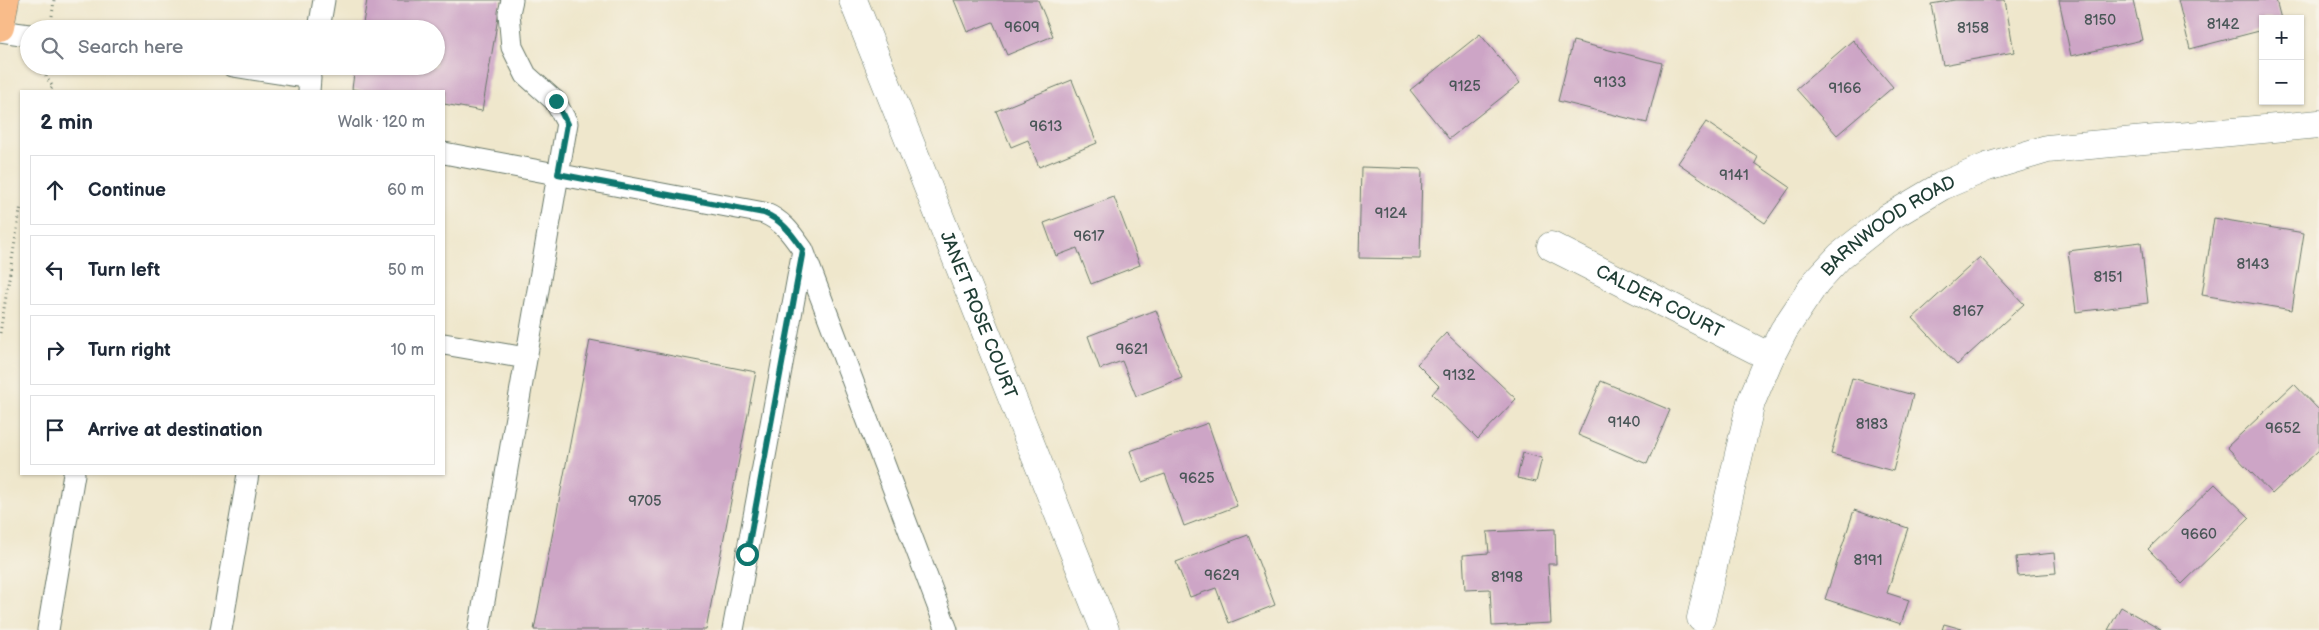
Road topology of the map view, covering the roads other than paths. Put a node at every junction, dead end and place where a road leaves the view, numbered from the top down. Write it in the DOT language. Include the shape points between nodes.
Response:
graph roads {
  1 [pos="4,0"];
  2 [pos="324,0"];
  3 [pos="512,0"];
  4 [pos="853,0"];
  5 [pos="321,20"];
  6 [pos="0,29"];
  7 [pos="20,33"];
  8 [pos="286,75"];
  9 [pos="310,79"];
  10 [pos="2319,124"];
  11 [pos="445,153"];
  12 [pos="558,174"];
  13 [pos="1551,246"];
  14 [pos="803,250"];
  15 [pos="445,344"];
  16 [pos="1770,357"];
  17 [pos="526,358"];
  18 [pos="74,475"];
  19 [pos="248,475"];
  20 [pos="1701,618"];
  21 [pos="48,630"];
  22 [pos="221,630"];
  23 [pos="479,630"];
  24 [pos="733,630"];
  25 [pos="947,630"];
  26 [pos="1105,630"];
  1 -- 6 [label="highway"];
  2 -- 5 [label="lane"];
  3 -- 12 [label="lane" via="509,13 512,46 526,75 556,101 567,124"];
  4 -- 26 [label="street, JANET ROSE COURT"];
  6 -- 7 [label="lane"];
  8 -- 9 [label="lane"];
  10 -- 16 [label="street, BARNWOOD ROAD" via="2047,149 1951,182 1888,218 1840,256 1816,282"];
  11 -- 12 [label="lane"];
  12 -- 14 [label="lane" via="764,213 788,228"];
  12 -- 17 [label="lane"];
  13 -- 16 [label="street, CALDER COURT"];
  14 -- 24 [label="lane"];
  14 -- 25 [label="lane"];
  15 -- 17 [label="lane"];
  16 -- 20 [label="street, BARNWOOD ROAD" via="1751,402"];
  17 -- 23 [label="lane"];
  18 -- 21 [label="lane"];
  19 -- 22 [label="lane"];
}
